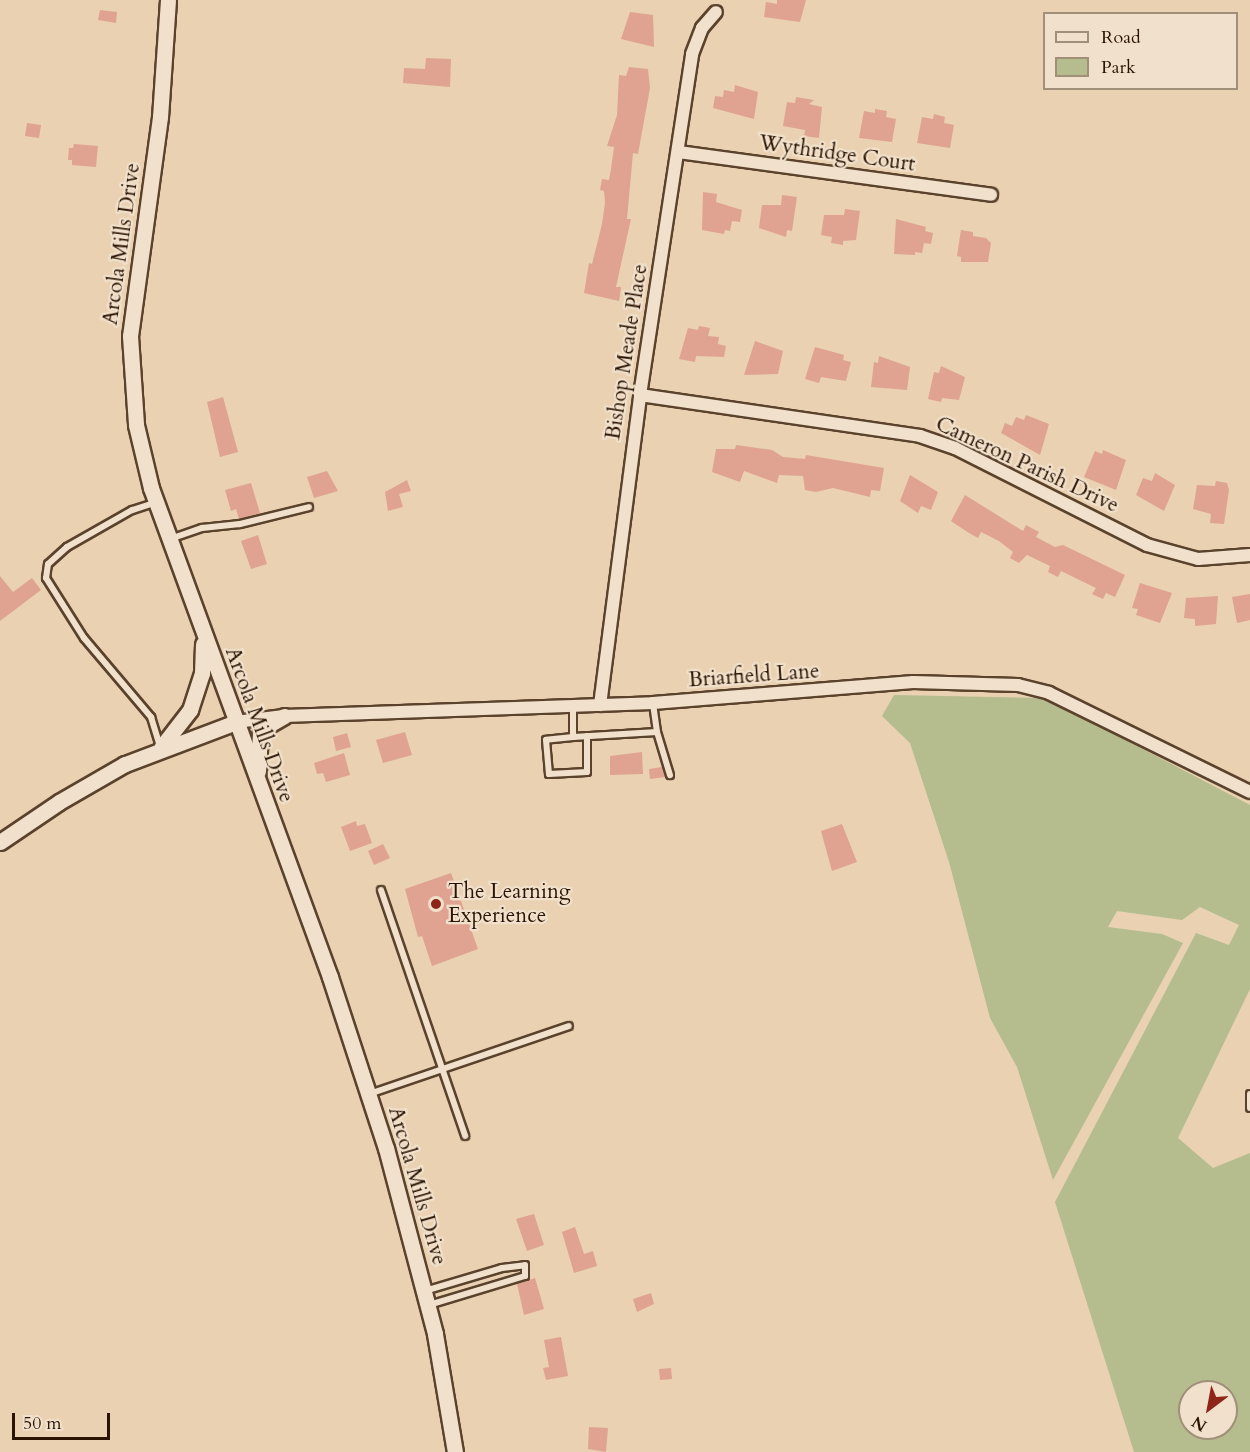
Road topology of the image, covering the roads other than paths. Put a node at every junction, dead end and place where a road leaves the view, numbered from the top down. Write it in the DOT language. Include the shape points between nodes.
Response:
graph roads {
  1 [pos="168,0"];
  2 [pos="716,12"];
  3 [pos="679,152"];
  4 [pos="991,195"];
  5 [pos="639,395"];
  6 [pos="156,502"];
  7 [pos="309,507"];
  8 [pos="169,539"];
  9 [pos="1250,555"];
  10 [pos="203,635"];
  11 [pos="653,703"];
  12 [pos="600,705"];
  13 [pos="573,707"];
  14 [pos="284,716"];
  15 [pos="236,722"];
  16 [pos="657,732"];
  17 [pos="587,736"];
  18 [pos="573,737"];
  19 [pos="160,748"];
  20 [pos="670,775"];
  21 [pos="258,783"];
  22 [pos="1250,792"];
  23 [pos="0,843"];
  24 [pos="381,890"];
  25 [pos="569,1026"];
  26 [pos="443,1069"];
  27 [pos="1250,1094"];
  28 [pos="368,1095"];
  29 [pos="1250,1108"];
  30 [pos="465,1136"];
  31 [pos="427,1298"];
  32 [pos="455,1452"];
  1 -- 6 [label="street, Arcola Mills Drive" via="160,117 130,336 136,425"];
  2 -- 3 [label="street, Bishop Meade Place" via="702,28 692,54"];
  3 -- 4 [label="street, Wythridge Court"];
  3 -- 5 [label="street, Bishop Meade Place"];
  5 -- 9 [label="street, Cameron Parish Drive" via="920,436 955,448 1147,545 1198,559"];
  5 -- 12 [label="street, Bishop Meade Place"];
  6 -- 8 [label="street, Arcola Mills Drive"];
  6 -- 19 [label="lane" via="132,510 67,547 48,564 46,578 84,638 151,717"];
  7 -- 8 [label="lane" via="240,524 202,528"];
  8 -- 10 [label="street, Arcola Mills Drive"];
  10 -- 15 [label="street, Arcola Mills Drive"];
  10 -- 19 [label="street" via="197,692 181,724"];
  11 -- 12 [label="street, Briarfield Lane"];
  11 -- 16 [label="lane"];
  11 -- 22 [label="street, Briarfield Lane" via="913,682 1033,687"];
  12 -- 13 [label="street, Briarfield Lane"];
  13 -- 14 [label="street, Briarfield Lane"];
  13 -- 18 [label="lane"];
  14 -- 15 [label="street, Briarfield Lane"];
  14 -- 21 [label="street" via="260,735"];
  15 -- 19 [label="street"];
  15 -- 21 [label="street, Arcola Mills Drive"];
  16 -- 17 [label="lane"];
  16 -- 20 [label="lane"];
  17 -- 18 [label="lane"];
  17 -- 18 [label="lane" via="588,772 549,774 546,740"];
  19 -- 23 [label="street" via="92,781"];
  21 -- 28 [label="street, Arcola Mills Drive" via="330,977"];
  24 -- 26 [label="lane"];
  25 -- 26 [label="lane"];
  26 -- 28 [label="lane"];
  26 -- 30 [label="lane"];
  27 -- 29 [label="lane"];
  28 -- 31 [label="street, Arcola Mills Drive"];
  31 -- 31 [label="lane" via="525,1276 527,1271 522,1263"];
  31 -- 32 [label="street, Arcola Mills Drive"];
}
